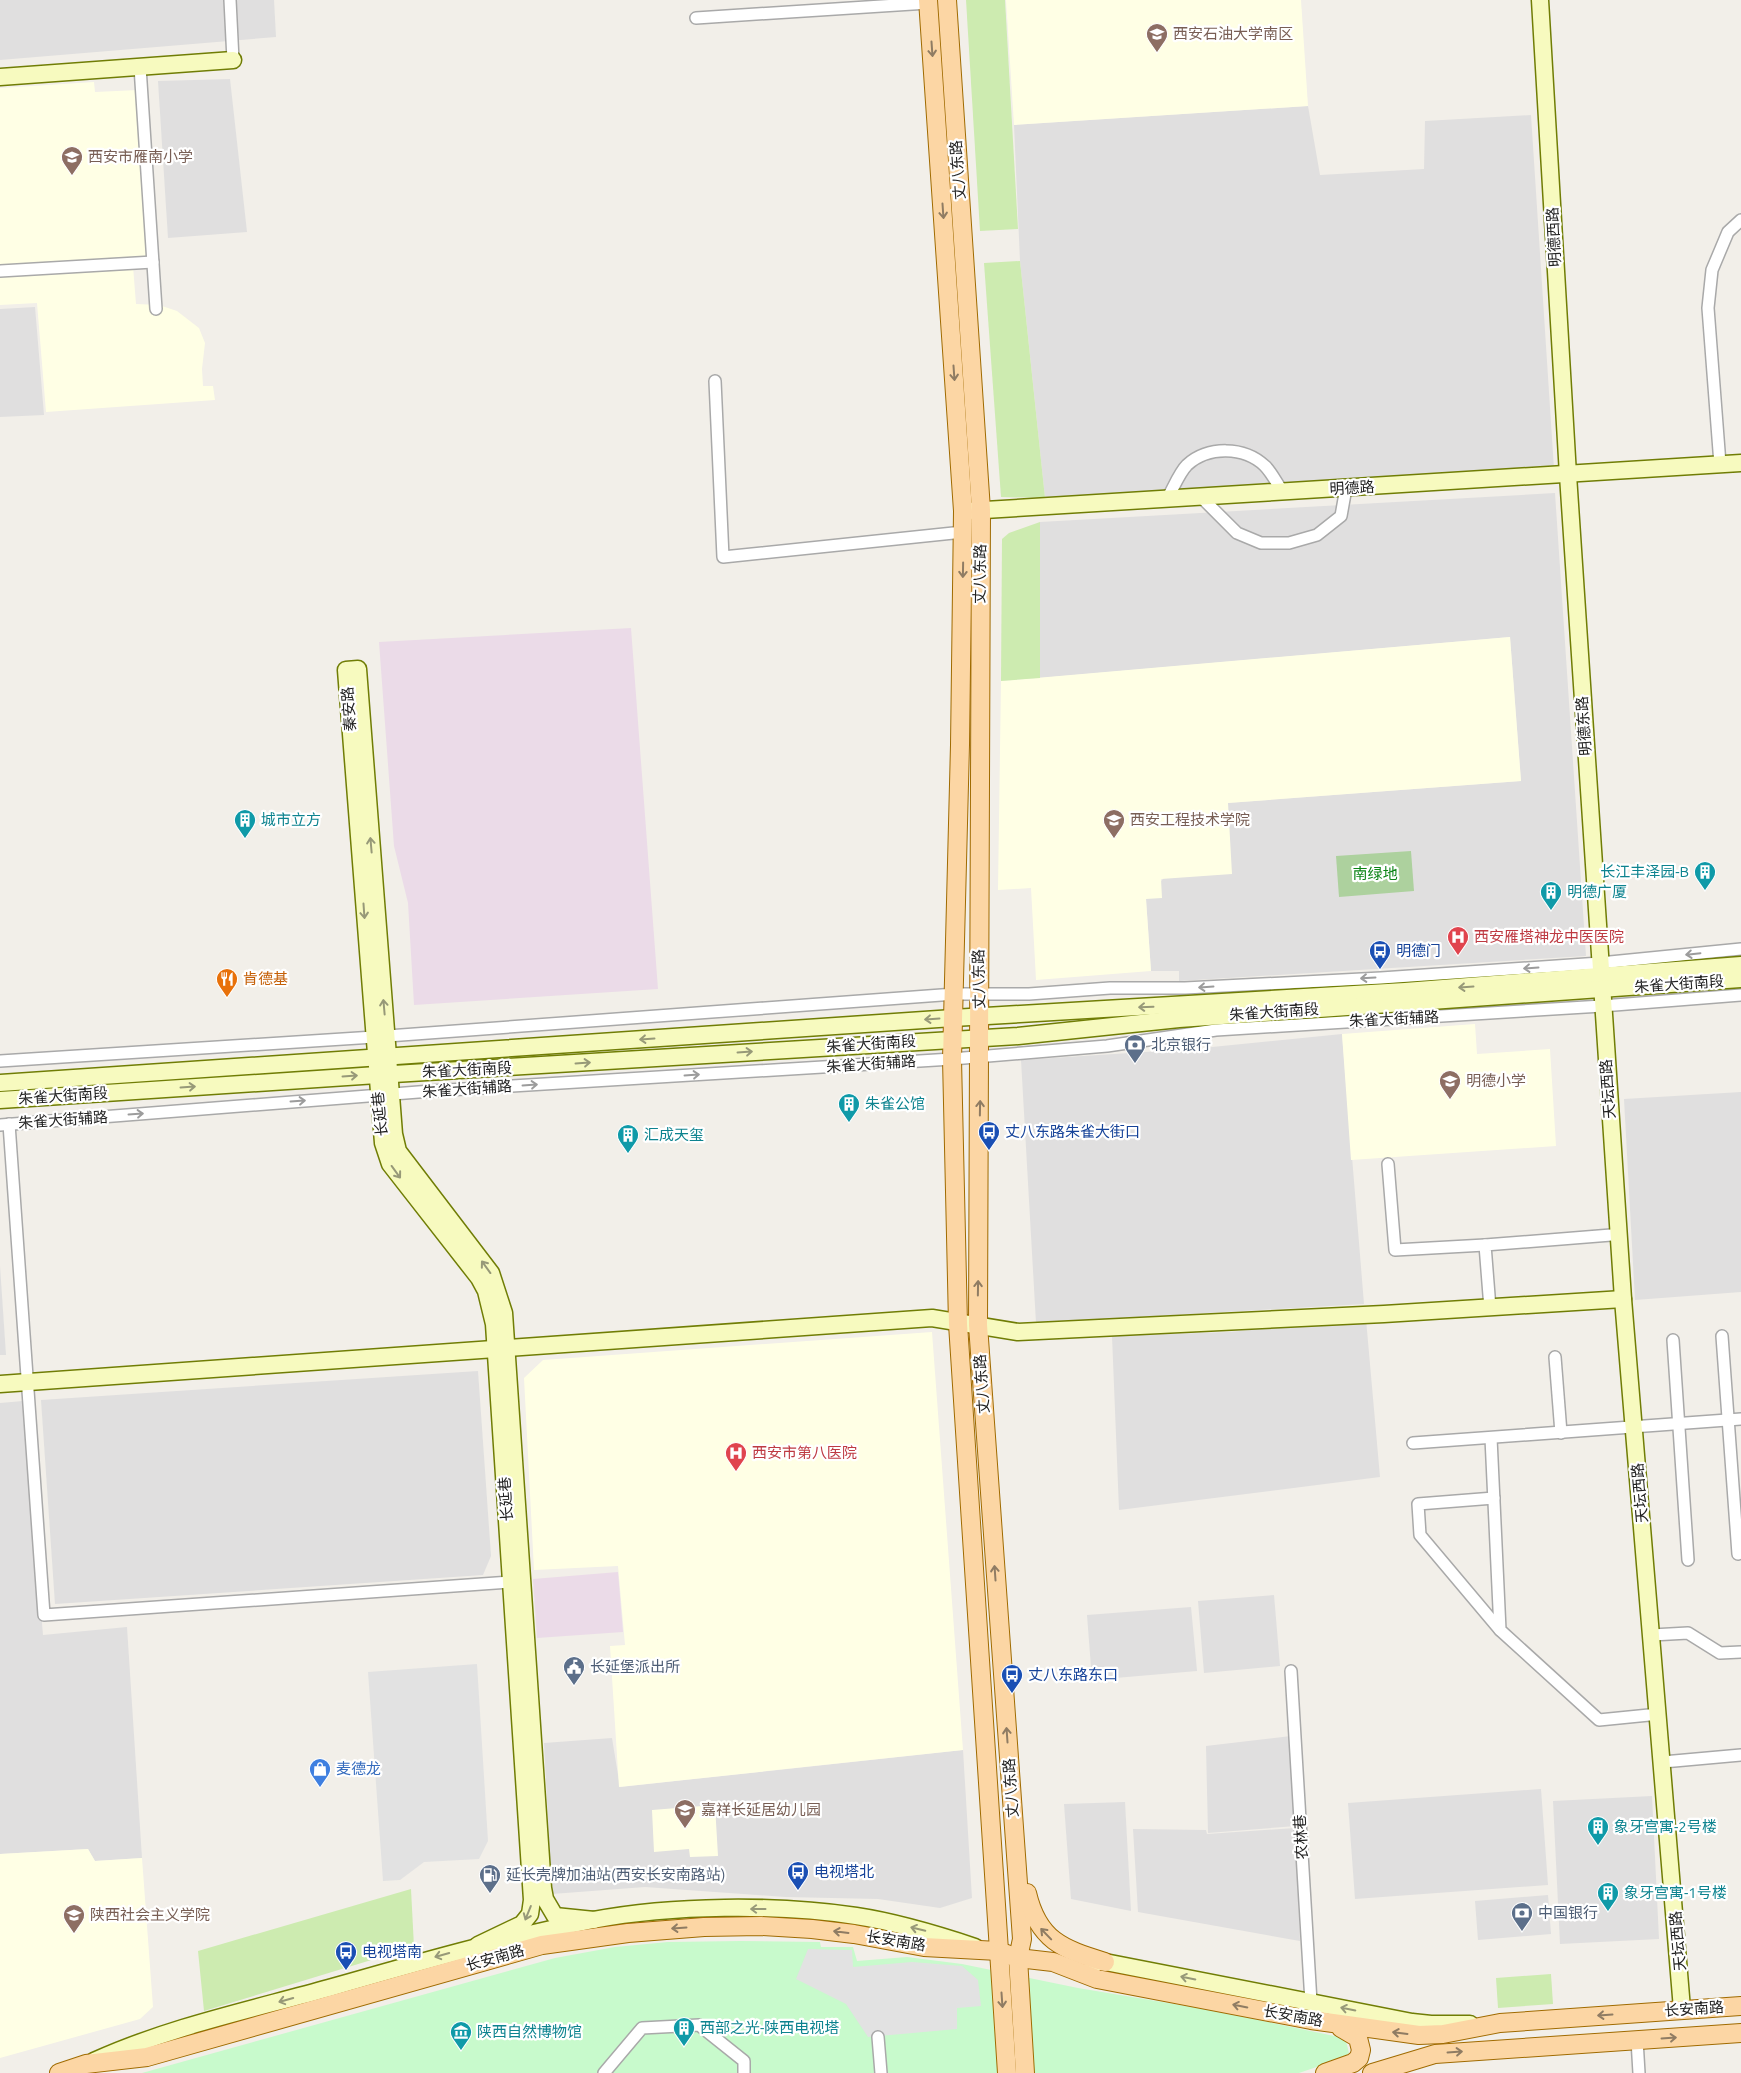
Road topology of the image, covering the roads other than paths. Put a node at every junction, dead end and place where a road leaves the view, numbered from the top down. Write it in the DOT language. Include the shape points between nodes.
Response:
graph roads {
  1 [pos="230,0"];
  2 [pos="947,0"];
  3 [pos="1540,0"];
  4 [pos="928,1"];
  5 [pos="696,18"];
  6 [pos="233,60"];
  7 [pos="140,67"];
  8 [pos="0,77"];
  9 [pos="1741,220"];
  10 [pos="153,262"];
  11 [pos="0,271"];
  12 [pos="156,309"];
  13 [pos="715,381"];
  14 [pos="1741,463"];
  15 [pos="1720,464"];
  16 [pos="1568,475"];
  17 [pos="1346,488"];
  18 [pos="1282,492"];
  19 [pos="1201,497"];
  20 [pos="1167,499"];
  21 [pos="981,510"];
  22 [pos="963,511"];
  23 [pos="963,532"];
  24 [pos="1741,949"];
  25 [pos="1741,965"];
  26 [pos="1741,980"];
  27 [pos="1601,984"];
  28 [pos="978,993"];
  29 [pos="954,994"];
  30 [pos="1741,995"];
  31 [pos="953,1018"];
  32 [pos="979,1018"];
  33 [pos="380,1037"];
  34 [pos="980,1037"];
  35 [pos="952,1039"];
  36 [pos="381,1056"];
  37 [pos="981,1056"];
  38 [pos="952,1059"];
  39 [pos="0,1062"];
  40 [pos="383,1074"];
  41 [pos="0,1083"];
  42 [pos="384,1094"];
  43 [pos="0,1100"];
  44 [pos="4,1124"];
  45 [pos="1388,1164"];
  46 [pos="1611,1236"];
  47 [pos="1484,1245"];
  48 [pos="1623,1299"];
  49 [pos="1490,1308"];
  50 [pos="958,1324"];
  51 [pos="978,1325"];
  52 [pos="1722,1336"];
  53 [pos="1672,1340"];
  54 [pos="501,1348"];
  55 [pos="1555,1358"];
  56 [pos="28,1383"];
  57 [pos="0,1384"];
  58 [pos="1741,1419"];
  59 [pos="1729,1420"];
  60 [pos="1679,1424"];
  61 [pos="1634,1428"];
  62 [pos="1561,1433"];
  63 [pos="1491,1438"];
  64 [pos="1413,1443"];
  65 [pos="1494,1498"];
  66 [pos="1738,1554"];
  67 [pos="1688,1560"];
  68 [pos="511,1582"];
  69 [pos="1500,1630"];
  70 [pos="1652,1635"];
  71 [pos="1741,1652"];
  72 [pos="1291,1671"];
  73 [pos="1659,1714"];
  74 [pos="1741,1755"];
  75 [pos="1663,1762"];
  76 [pos="1015,1846"];
  77 [pos="594,1920"];
  78 [pos="478,1945"];
  79 [pos="990,1950"];
  80 [pos="1018,1958"];
  81 [pos="1053,1962"];
  82 [pos="1104,1962"];
  83 [pos="1312,2002"];
  84 [pos="1741,2006"];
  85 [pos="1682,2009"];
  86 [pos="1329,2023"];
  87 [pos="1500,2023"];
  88 [pos="1741,2033"];
  89 [pos="878,2037"];
  90 [pos="1637,2040"];
  91 [pos="86,2064"];
  92 [pos="59,2073"];
  93 [pos="604,2073"];
  94 [pos="744,2073"];
  95 [pos="881,2073"];
  96 [pos="1007,2073"];
  97 [pos="1025,2073"];
  98 [pos="1325,2073"];
  99 [pos="1372,2073"];
  100 [pos="1639,2073"];
  1 -- 6 [label="street"];
  2 -- 21 [label="main road, 丈八东路"];
  3 -- 16 [label="street, 明德西路"];
  4 -- 5 [label="street"];
  4 -- 22 [label="main road, 丈八东路, one-way"];
  6 -- 7 [label="street"];
  7 -- 8 [label="street"];
  7 -- 10 [label="street"];
  9 -- 15 [label="street" via="1728,232 1712,270 1708,308"];
  10 -- 11 [label="street"];
  10 -- 12 [label="street"];
  13 -- 23 [label="street" via="723,557"];
  14 -- 15 [label="street, 明德路"];
  15 -- 16 [label="street, 明德路"];
  16 -- 17 [label="street, 明德路"];
  16 -- 27 [label="street, 明德东路"];
  17 -- 18 [label="street, 明德路"];
  17 -- 19 [label="street" via="1341,516 1317,534 1289,543 1261,543 1237,533"];
  18 -- 19 [label="street, 明德路"];
  18 -- 20 [label="street" via="1265,466 1244,453 1225,451 1206,453 1186,466"];
  19 -- 20 [label="street, 明德路"];
  20 -- 21 [label="street, 明德路"];
  21 -- 22 [label="street, 明德路"];
  21 -- 28 [label="main road, 丈八东路"];
  22 -- 23 [label="main road, 丈八东路"];
  23 -- 29 [label="main road, 丈八东路, one-way"];
  24 -- 27 [label="street, 朱雀大街辅路, one-way"];
  25 -- 27 [label="street, 朱雀大街南段"];
  26 -- 27 [label="street, 朱雀大街南段"];
  27 -- 28 [label="street, 朱雀大街辅路, one-way" via="1110,988 1029,994"];
  27 -- 30 [label="street, 朱雀大街辅路"];
  27 -- 32 [label="street, 朱雀大街南段, one-way"];
  27 -- 34 [label="street, 朱雀大街南段"];
  27 -- 37 [label="street, 朱雀大街辅路" via="1107,1046"];
  27 -- 48 [label="street, 天坛西路"];
  28 -- 29 [label="street, 朱雀大街辅路"];
  28 -- 32 [label="main road, 丈八东路"];
  29 -- 31 [label="main road, 丈八东路"];
  29 -- 33 [label="street, 朱雀大街辅路"];
  31 -- 32 [label="street, 朱雀大街南段"];
  31 -- 35 [label="main road, 丈八东路"];
  31 -- 36 [label="street, 朱雀大街南段, one-way"];
  32 -- 34 [label="main road, 丈八东路"];
  33 -- 33 [label="street, 秦安路, one-way" via="358,669 346,670"];
  33 -- 36 [label="street, 秦安路"];
  33 -- 39 [label="street, 朱雀大街辅路"];
  34 -- 35 [label="street, 朱雀大街南段"];
  34 -- 37 [label="main road, 丈八东路"];
  35 -- 38 [label="main road, 丈八东路"];
  40 -- 35 [label="street, 朱雀大街南段, one-way"];
  36 -- 40 [label="street, 长延巷"];
  36 -- 41 [label="street, 朱雀大街南段"];
  37 -- 38 [label="street, 朱雀大街辅路"];
  51 -- 37 [label="main road, 丈八东路, one-way"];
  42 -- 38 [label="street, 朱雀大街辅路, one-way"];
  38 -- 50 [label="main road, 丈八东路"];
  40 -- 42 [label="street, 长延巷"];
  43 -- 40 [label="street, 朱雀大街南段, one-way"];
  44 -- 42 [label="street, 朱雀大街辅路, one-way"];
  42 -- 54 [label="street, 长延巷" via="398,1151 491,1273 504,1312"];
  44 -- 56 [label="street"];
  45 -- 47 [label="street" via="1395,1250"];
  46 -- 47 [label="street"];
  47 -- 49 [label="street"];
  48 -- 49 [label="street"];
  48 -- 61 [label="street, 天坛西路"];
  49 -- 51 [label="street" via="1018,1332"];
  50 -- 51 [label="street"];
  50 -- 54 [label="street" via="932,1318"];
  50 -- 79 [label="main road, 丈八东路"];
  76 -- 51 [label="main road, 丈八东路, one-way"];
  52 -- 59 [label="street"];
  53 -- 60 [label="street"];
  54 -- 56 [label="street"];
  54 -- 68 [label="street, 长延巷"];
  54 -- 77 [label="street, 长延巷" via="543,1888 555,1916"];
  55 -- 62 [label="street"];
  56 -- 57 [label="street"];
  56 -- 68 [label="street" via="44,1615"];
  58 -- 59 [label="street"];
  59 -- 60 [label="street"];
  59 -- 66 [label="street"];
  60 -- 61 [label="street"];
  60 -- 67 [label="street"];
  61 -- 62 [label="street"];
  61 -- 70 [label="street, 天坛西路"];
  62 -- 63 [label="street"];
  63 -- 64 [label="street"];
  63 -- 65 [label="street"];
  65 -- 69 [label="street"];
  65 -- 69 [label="street" via="1418,1504 1420,1535"];
  68 -- 78 [label="street, 长延巷, one-way" via="532,1900 530,1914 522,1924"];
  69 -- 73 [label="street" via="1599,1720"];
  70 -- 71 [label="street" via="1688,1633 1720,1654"];
  70 -- 73 [label="street, 天坛西路"];
  72 -- 83 [label="street, 农林巷"];
  73 -- 75 [label="street, 天坛西路"];
  74 -- 75 [label="street"];
  75 -- 85 [label="street, 天坛西路"];
  76 -- 80 [label="main road, 丈八东路" via="1022,1939"];
  82 -- 76 [label="main road, one-way" via="1066,1949 1046,1935 1030,1910"];
  77 -- 78 [label="street"];
  79 -- 77 [label="street, one-way" via="878,1920 785,1909 679,1911"];
  78 -- 91 [label="street, one-way" via="154,2036"];
  79 -- 80 [label="main road, 长安南路"];
  79 -- 91 [label="main road, 长安南路, one-way" via="924,1946 832,1931 760,1926 668,1929 591,1937 533,1948 147,2056"];
  79 -- 96 [label="main road, 丈八东路, one-way"];
  80 -- 81 [label="main road, 长安南路"];
  80 -- 97 [label="main road, 丈八东路"];
  81 -- 82 [label="street"];
  86 -- 81 [label="main road, 长安南路, one-way" via="1098,1979"];
  83 -- 82 [label="street, one-way"];
  87 -- 83 [label="street, one-way" via="1423,2023"];
  84 -- 85 [label="main road, 长安南路"];
  85 -- 87 [label="main road, 长安南路, one-way"];
  87 -- 86 [label="main road, 长安南路, one-way" via="1424,2035"];
  86 -- 98 [label="main road" via="1358,2038 1360,2055 1353,2063"];
  90 -- 88 [label="main road, 长安南路, one-way"];
  89 -- 95 [label="street"];
  99 -- 90 [label="main road, 长安南路, one-way" via="1435,2054"];
  90 -- 100 [label="street"];
  91 -- 92 [label="main road, 长安南路"];
  93 -- 94 [label="street" via="642,2028 699,2025 744,2062"];
}
